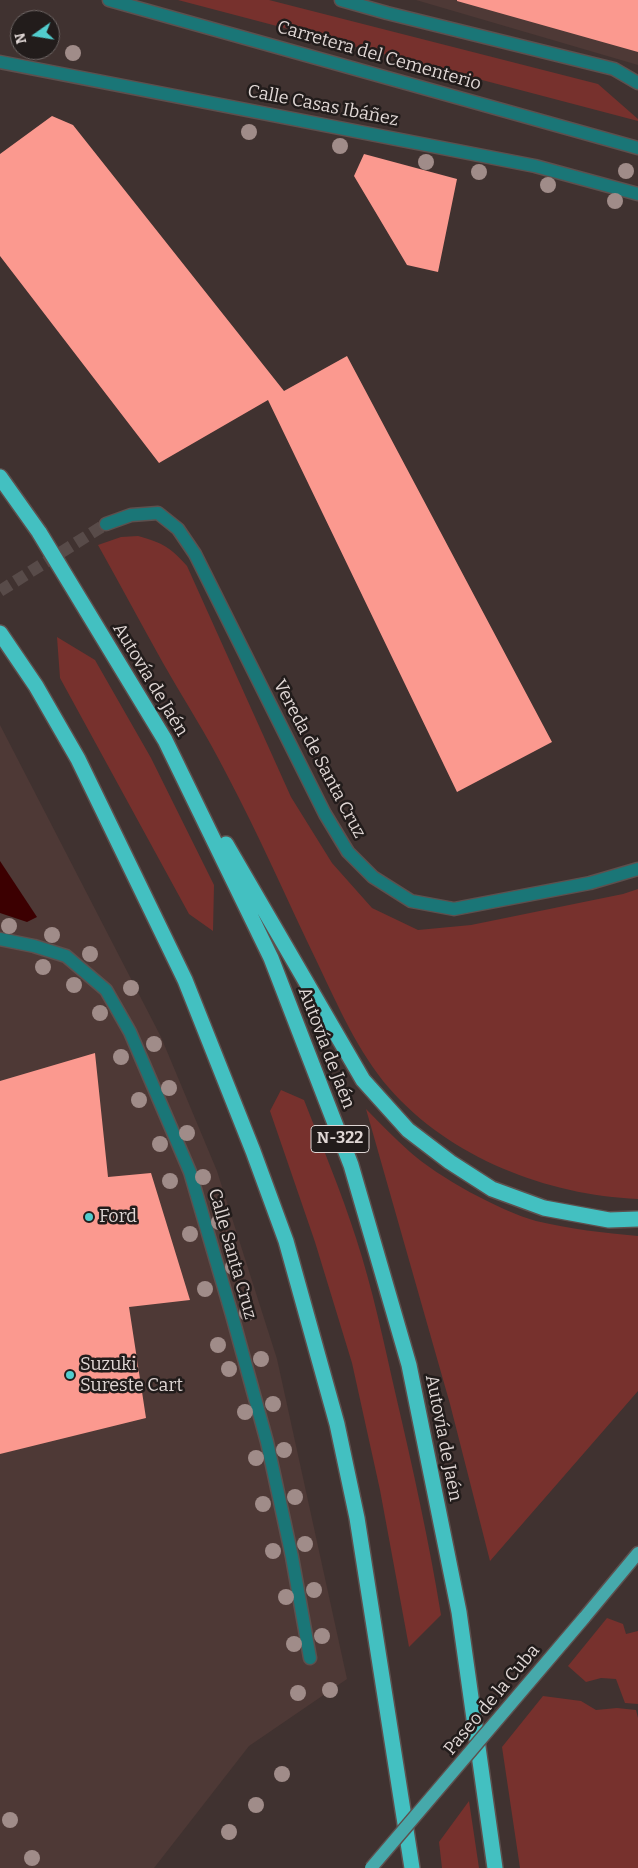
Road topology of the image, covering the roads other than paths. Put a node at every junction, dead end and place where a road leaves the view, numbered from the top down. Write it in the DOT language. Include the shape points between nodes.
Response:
graph roads {
  1 [pos="109,0"];
  2 [pos="341,0"];
  3 [pos="0,62"];
  4 [pos="638,83"];
  5 [pos="638,148"];
  6 [pos="638,194"];
  7 [pos="0,477"];
  8 [pos="106,524"];
  9 [pos="0,633"];
  10 [pos="165,740"];
  11 [pos="638,869"];
  12 [pos="0,939"];
  13 [pos="638,1219"];
  14 [pos="638,1553"];
  15 [pos="310,1658"];
  16 [pos="371,1868"];
  17 [pos="412,1868"];
  18 [pos="495,1868"];
  1 -- 5 [label="street, Carretera del Cementerio"];
  2 -- 4 [label="street" via="614,69"];
  3 -- 6 [label="street, Calle Casas Ibáñez" via="535,166"];
  7 -- 10 [label="highway, Autovía de Jaén / N-322" via="39,532"];
  8 -- 11 [label="street, Vereda de Santa Cruz" via="131,515 158,513 178,529 195,554 325,814 348,852 373,877 411,901 454,909 590,883"];
  9 -- 17 [label="highway" via="36,686 78,760 185,980 286,1241 336,1424 357,1518"];
  10 -- 13 [label="highway" via="363,1080 408,1130 492,1189 544,1208 609,1220"];
  10 -- 18 [label="highway, Autovía de Jaén / N-322" via="270,958 351,1165 409,1365 459,1612"];
  12 -- 15 [label="street, Calle Santa Cruz" via="66,956 106,990 130,1032 190,1172 232,1316 273,1470"];
  14 -- 16 [label="main road, Paseo de la Cuba, bridge"];
}
